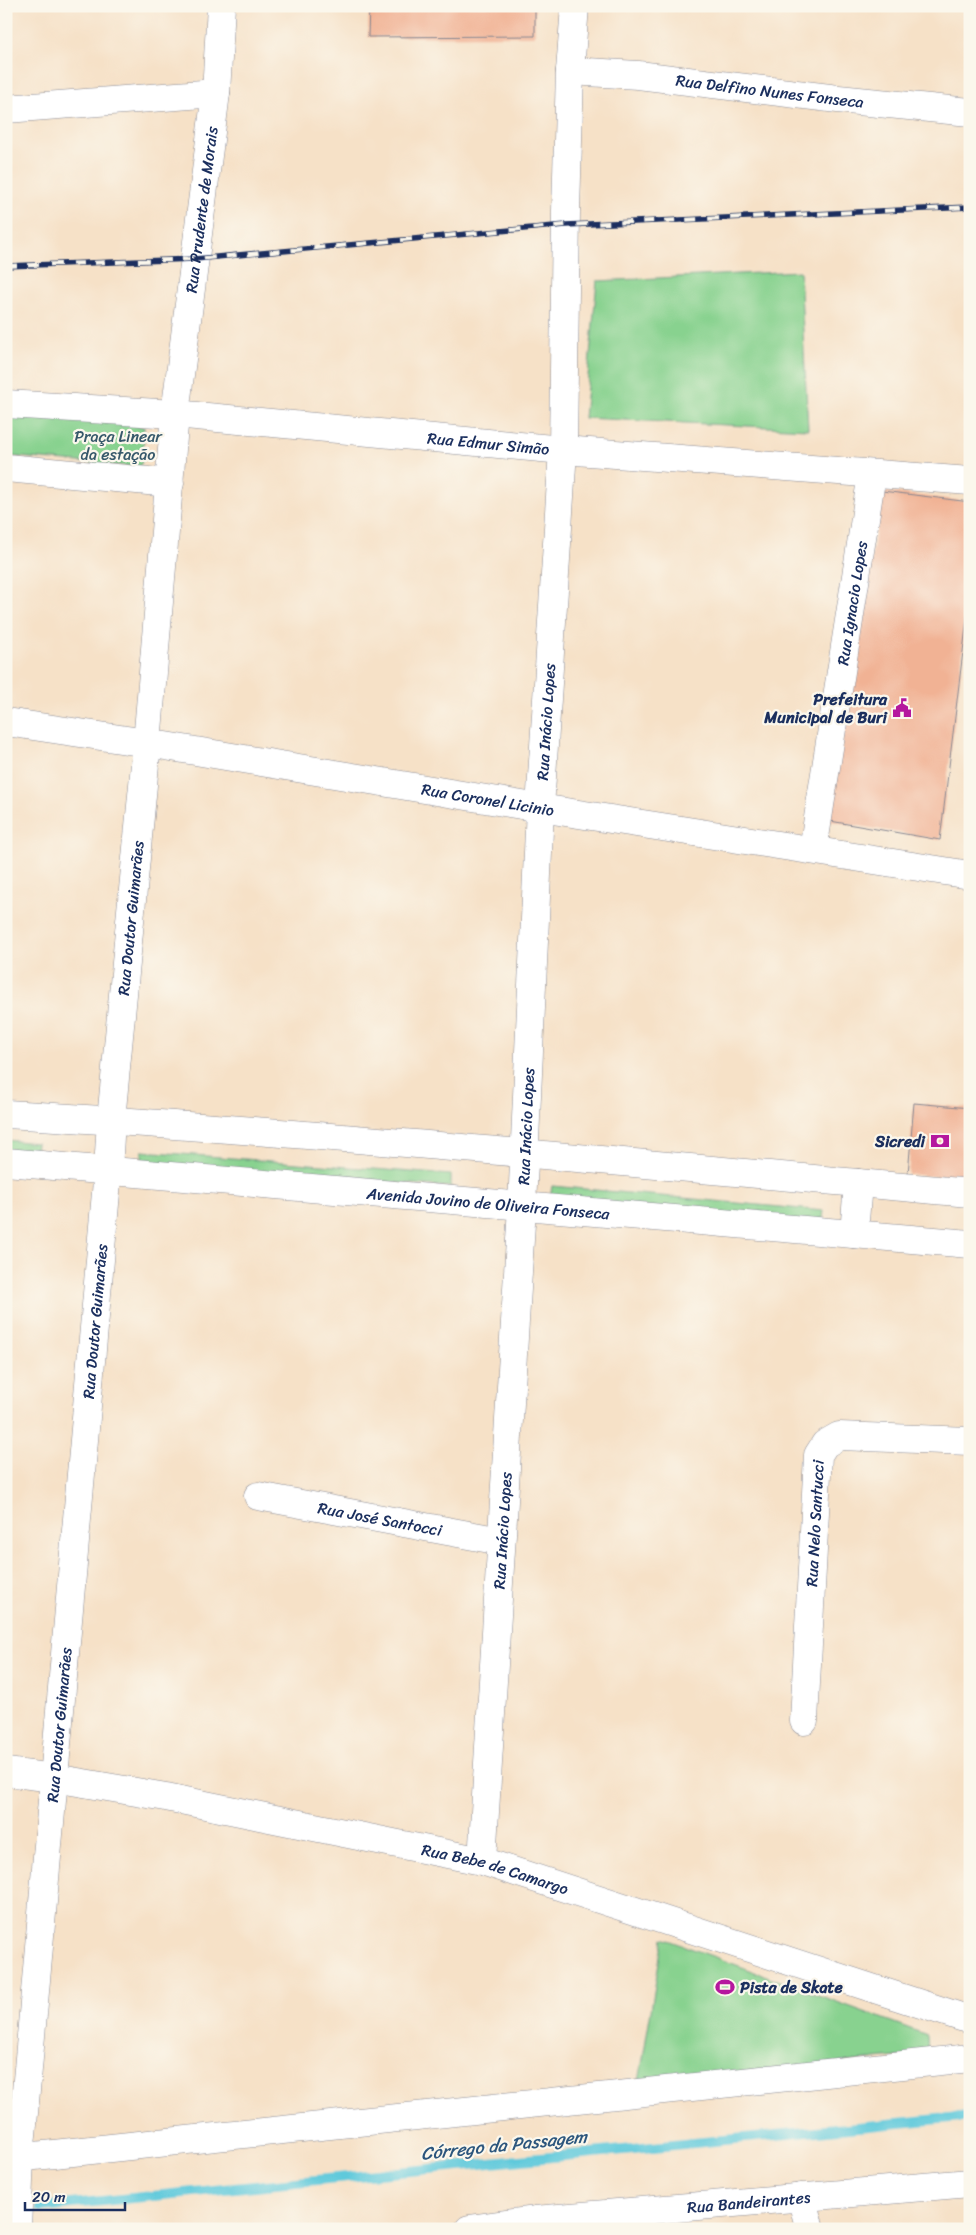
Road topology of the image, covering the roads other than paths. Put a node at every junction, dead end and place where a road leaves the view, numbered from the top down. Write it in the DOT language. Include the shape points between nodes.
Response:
graph roads {
  1 [pos="221,6"];
  2 [pos="575,6"];
  3 [pos="570,71"];
  4 [pos="216,93"];
  5 [pos="6,109"];
  6 [pos="970,112"];
  7 [pos="6,404"];
  8 [pos="175,414"];
  9 [pos="563,450"];
  10 [pos="6,468"];
  11 [pos="872,474"];
  12 [pos="970,481"];
  13 [pos="170,483"];
  14 [pos="6,722"];
  15 [pos="148,743"];
  16 [pos="540,808"];
  17 [pos="813,850"];
  18 [pos="970,875"];
  19 [pos="6,1114"];
  20 [pos="111,1120"];
  21 [pos="525,1154"];
  22 [pos="6,1162"];
  23 [pos="108,1170"];
  24 [pos="858,1183"];
  25 [pos="970,1193"];
  26 [pos="522,1207"];
  27 [pos="854,1234"];
  28 [pos="970,1244"];
  29 [pos="970,1441"];
  30 [pos="258,1496"];
  31 [pos="501,1541"];
  32 [pos="804,1721"];
  33 [pos="6,1772"];
  34 [pos="54,1778"];
  35 [pos="482,1861"];
  36 [pos="970,2020"];
  37 [pos="970,2058"];
  38 [pos="13,2158"];
  39 [pos="970,2183"];
  40 [pos="801,2197"];
  41 [pos="533,2224"];
  42 [pos="17,2229"];
  43 [pos="470,2229"];
  44 [pos="810,2229"];
  1 -- 4 [label="street, Rua Prudente de Morais"];
  2 -- 3 [label="street"];
  3 -- 6 [label="street, Rua Delfino Nunes Fonseca" via="656,77"];
  3 -- 9 [label="street"];
  4 -- 5 [label="street"];
  4 -- 8 [label="street, Rua Prudente de Morais"];
  7 -- 8 [label="street, Rua Edmur Simão"];
  8 -- 9 [label="street, Rua Edmur Simão"];
  8 -- 13 [label="street, Rua Doutor Guimarães"];
  9 -- 11 [label="street, Rua Edmur Simão"];
  9 -- 16 [label="street, Rua Inácio Lopes"];
  10 -- 13 [label="street"];
  11 -- 12 [label="street, Rua Edmur Simão"];
  11 -- 17 [label="street, Rua Ignacio Lopes"];
  13 -- 15 [label="street, Rua Doutor Guimarães"];
  14 -- 15 [label="street, Rua Coronel Licinio"];
  15 -- 16 [label="street, Rua Coronel Licinio"];
  15 -- 20 [label="street, Rua Doutor Guimarães"];
  16 -- 17 [label="street, Rua Coronel Licinio"];
  16 -- 21 [label="street, Rua Inácio Lopes"];
  17 -- 18 [label="street, Rua Coronel Licinio"];
  19 -- 20 [label="street"];
  20 -- 21 [label="street"];
  20 -- 23 [label="street, Rua Doutor Guimarães"];
  21 -- 24 [label="street"];
  21 -- 26 [label="street, Rua Inácio Lopes"];
  22 -- 23 [label="street, Avenida Jovino de Oliveira Fonseca"];
  23 -- 26 [label="street, Avenida Jovino de Oliveira Fonseca"];
  23 -- 34 [label="street, Rua Doutor Guimarães"];
  24 -- 25 [label="street"];
  24 -- 27 [label="street"];
  26 -- 27 [label="street, Avenida Jovino de Oliveira Fonseca"];
  26 -- 31 [label="street, Rua Inácio Lopes"];
  27 -- 28 [label="street, Avenida Jovino de Oliveira Fonseca"];
  29 -- 32 [label="street, Rua Nelo Santucci" via="840,1436 825,1444 818,1455"];
  30 -- 31 [label="street, Rua José Santocci"];
  31 -- 35 [label="street, Rua Inácio Lopes"];
  33 -- 34 [label="street, Rua Bebe de Camargo"];
  34 -- 35 [label="street, Rua Bebe de Camargo" via="166,1797"];
  34 -- 38 [label="street, Rua Doutor Guimarães"];
  35 -- 36 [label="street, Rua Bebe de Camargo"];
  37 -- 38 [label="street"];
  38 -- 42 [label="street, Rua Doutor Guimarães"];
  39 -- 40 [label="street, Rua Bandeirantes"];
  40 -- 41 [label="street, Rua Bandeirantes"];
  40 -- 44 [label="street"];
  41 -- 43 [label="street, Rua Bandeirantes"];
}
